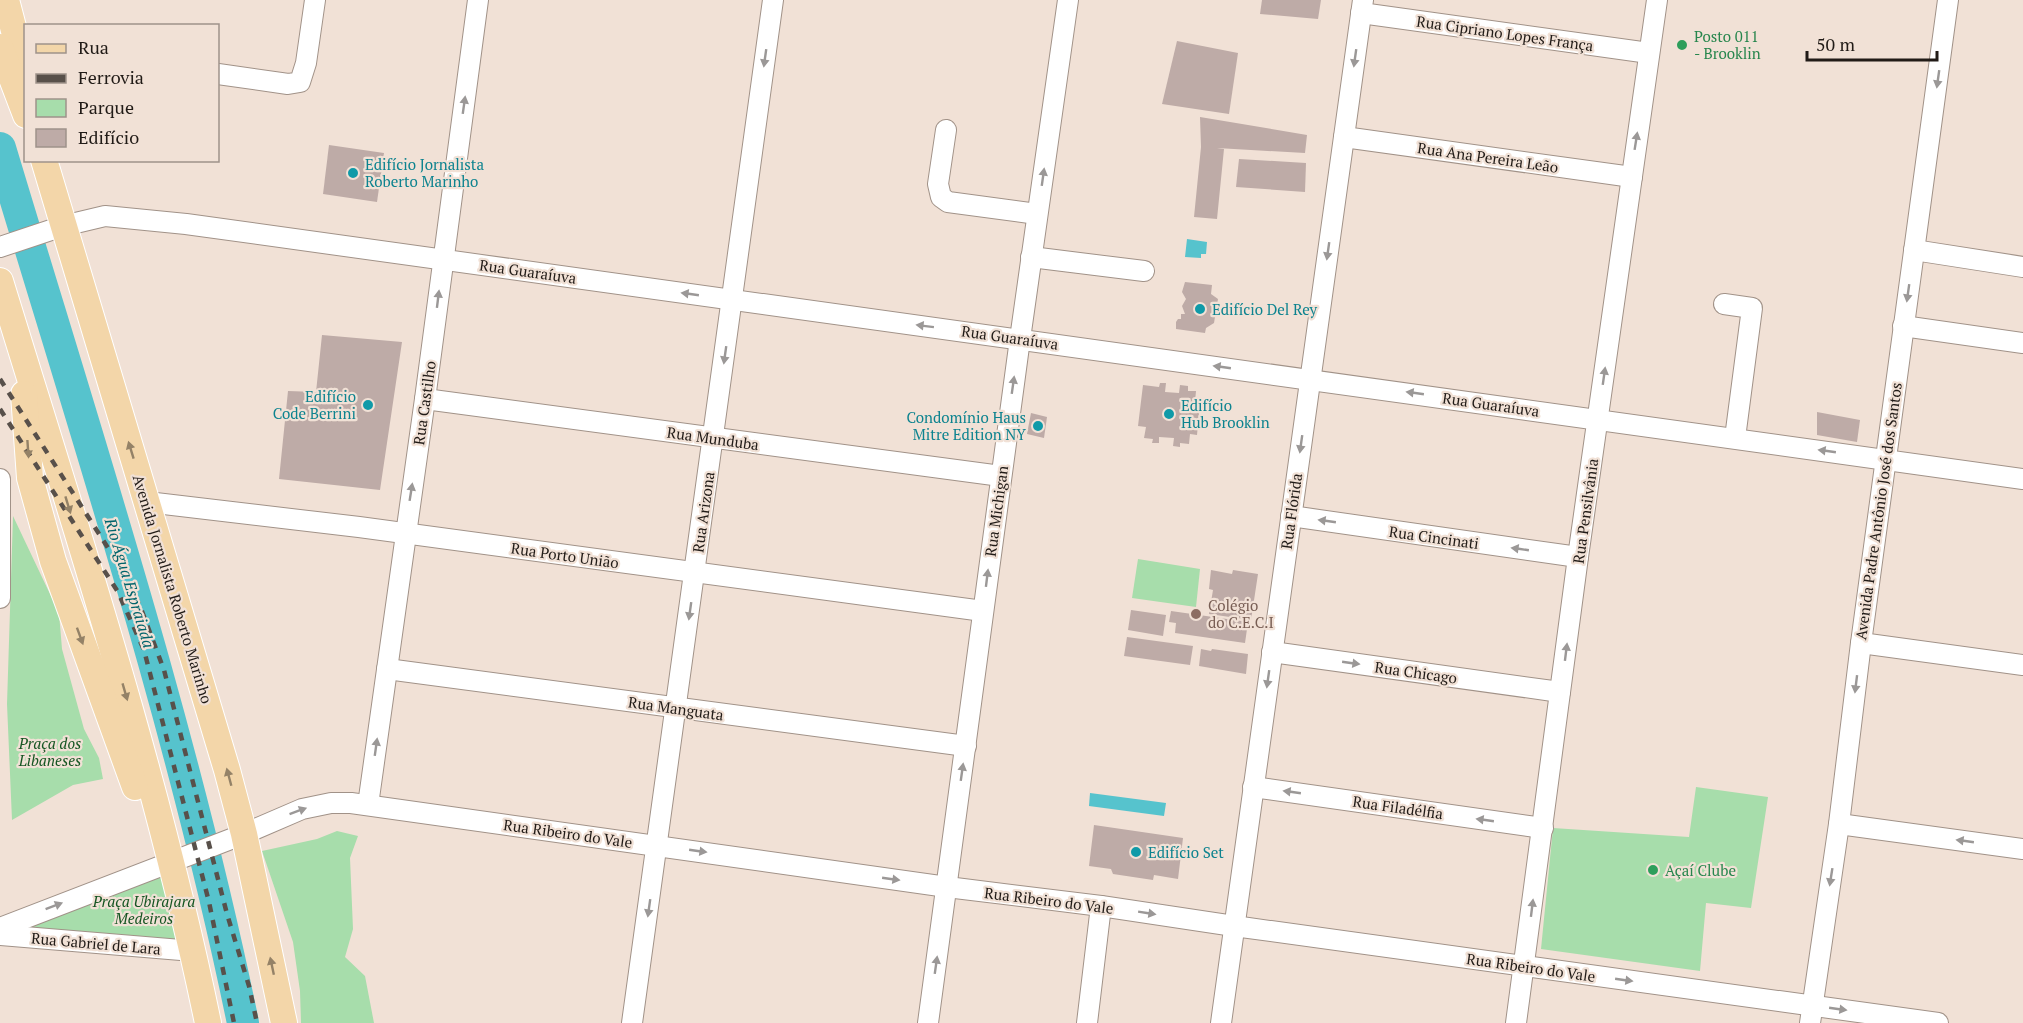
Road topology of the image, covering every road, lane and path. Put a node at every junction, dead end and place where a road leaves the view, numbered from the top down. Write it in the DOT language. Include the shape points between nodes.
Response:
graph roads {
  1 [pos="6,0"];
  2 [pos="315,0"];
  3 [pos="478,0"];
  4 [pos="773,0"];
  5 [pos="1068,0"];
  6 [pos="1657,0"];
  7 [pos="1948,0"];
  8 [pos="1362,7"];
  9 [pos="0,47"];
  10 [pos="1649,53"];
  11 [pos="24,69"];
  12 [pos="219,74"];
  13 [pos="24,110"];
  14 [pos="946,130"];
  15 [pos="1344,137"];
  16 [pos="44,163"];
  17 [pos="1632,177"];
  18 [pos="1037,214"];
  19 [pos="53,230"];
  20 [pos="5,246"];
  21 [pos="1914,250"];
  22 [pos="1031,257"];
  23 [pos="443,259"];
  24 [pos="2023,267"];
  25 [pos="1144,271"];
  26 [pos="0,281"];
  27 [pos="732,300"];
  28 [pos="1724,304"];
  29 [pos="1903,326"];
  30 [pos="1020,339"];
  31 [pos="2023,343"];
  32 [pos="1310,379"];
  33 [pos="425,399"];
  34 [pos="1598,419"];
  35 [pos="713,438"];
  36 [pos="1735,438"];
  37 [pos="1885,459"];
  38 [pos="1001,476"];
  39 [pos="2023,478"];
  40 [pos="0,479"];
  41 [pos="147,502"];
  42 [pos="1291,516"];
  43 [pos="405,533"];
  44 [pos="1578,557"];
  45 [pos="695,572"];
  46 [pos="0,598"];
  47 [pos="983,610"];
  48 [pos="1861,643"];
  49 [pos="1272,652"];
  50 [pos="2023,665"];
  51 [pos="387,669"];
  52 [pos="1560,692"];
  53 [pos="677,709"];
  54 [pos="966,746"];
  55 [pos="1253,787"];
  56 [pos="368,805"];
  57 [pos="1839,824"];
  58 [pos="1543,828"];
  59 [pos="234,837"];
  60 [pos="657,846"];
  61 [pos="2023,849"];
  62 [pos="179,857"];
  63 [pos="947,887"];
  64 [pos="1101,906"];
  65 [pos="1234,926"];
  66 [pos="0,927"];
  67 [pos="0,935"];
  68 [pos="193,951"];
  69 [pos="1525,966"];
  70 [pos="1811,1014"];
  71 [pos="208,1023"];
  72 [pos="284,1023"];
  73 [pos="632,1023"];
  74 [pos="928,1023"];
  75 [pos="1087,1023"];
  76 [pos="1221,1023"];
  77 [pos="1516,1023"];
  78 [pos="1938,1023"];
  1 -- 11 [label="main road"];
  2 -- 12 [label="street" via="300,82 288,84"];
  23 -- 3 [label="street, Rua Castilho, one-way"];
  4 -- 27 [label="street, Rua Arizona, one-way"];
  18 -- 5 [label="street, Rua Michigan, one-way"];
  6 -- 10 [label="street, Rua Pensilvânia"];
  7 -- 21 [label="street, Avenida Padre Antônio José dos Santos, one-way"];
  8 -- 10 [label="street, Rua Cipriano Lopes França"];
  8 -- 15 [label="street, Rua Flórida, one-way"];
  9 -- 13 [label="main road"];
  17 -- 10 [label="street, Rua Pensilvânia, one-way"];
  14 -- 18 [label="street" via="938,184 941,197 948,202"];
  15 -- 17 [label="street, Rua Ana Pereira Leão"];
  15 -- 32 [label="street, Rua Flórida, one-way"];
  16 -- 19 [label="main road, Avenida Jornalista Roberto Marinho"];
  34 -- 17 [label="street, Rua Pensilvânia, one-way"];
  18 -- 22 [label="street, Rua Michigan"];
  19 -- 20 [label="street, Rua Guaraíuva"];
  19 -- 23 [label="street, Rua Guaraíuva" via="105,216 133,218"];
  41 -- 19 [label="main road, Avenida Jornalista Roberto Marinho, one-way"];
  21 -- 24 [label="street"];
  21 -- 29 [label="street, Avenida Padre Antônio José dos Santos, one-way"];
  22 -- 25 [label="street"];
  22 -- 30 [label="street, Rua Michigan"];
  27 -- 23 [label="street, Rua Guaraíuva, one-way"];
  33 -- 23 [label="street, Rua Castilho, one-way"];
  26 -- 62 [label="main road, one-way"];
  30 -- 27 [label="street, Rua Guaraíuva, one-way"];
  27 -- 35 [label="street, Rua Arizona, one-way"];
  28 -- 36 [label="street" via="1752,308"];
  29 -- 31 [label="street"];
  29 -- 37 [label="street, Avenida Padre Antônio José dos Santos"];
  32 -- 30 [label="street, Rua Guaraíuva, one-way"];
  38 -- 30 [label="street, Rua Michigan, one-way"];
  34 -- 32 [label="street, Rua Guaraíuva, one-way"];
  32 -- 42 [label="street, Rua Flórida, one-way"];
  33 -- 35 [label="street, Rua Munduba"];
  43 -- 33 [label="street, Rua Castilho, one-way"];
  34 -- 36 [label="street, Rua Guaraíuva"];
  34 -- 44 [label="street, Rua Pensilvânia"];
  35 -- 38 [label="street, Rua Munduba"];
  35 -- 45 [label="street, Rua Arizona"];
  37 -- 36 [label="street, Rua Guaraíuva, one-way"];
  37 -- 39 [label="street, Rua Guaraíuva"];
  37 -- 48 [label="street, Avenida Padre Antônio José dos Santos"];
  47 -- 38 [label="street, Rua Michigan, one-way"];
  40 -- 46 [label="street"];
  41 -- 43 [label="street, Rua Porto União"];
  59 -- 41 [label="main road, Avenida Jornalista Roberto Marinho, one-way" via="227,770"];
  44 -- 42 [label="street, Rua Cincinati, one-way"];
  42 -- 49 [label="street, Rua Flórida"];
  43 -- 45 [label="street, Rua Porto União"];
  43 -- 51 [label="street, Rua Castilho"];
  52 -- 44 [label="street, Rua Pensilvânia, one-way"];
  45 -- 47 [label="street, Rua Porto União"];
  45 -- 53 [label="street, Rua Arizona, one-way"];
  47 -- 54 [label="street, Rua Michigan"];
  48 -- 50 [label="street"];
  48 -- 57 [label="street, Avenida Padre Antônio José dos Santos, one-way"];
  49 -- 52 [label="street, Rua Chicago, one-way"];
  49 -- 55 [label="street, Rua Flórida, one-way"];
  51 -- 53 [label="street, Rua Manguata"];
  56 -- 51 [label="street, Rua Castilho, one-way"];
  52 -- 58 [label="street, Rua Pensilvânia"];
  53 -- 54 [label="street, Rua Manguata"];
  53 -- 60 [label="street, Rua Arizona"];
  63 -- 54 [label="street, Rua Michigan, one-way"];
  58 -- 55 [label="street, Rua Filadélfia, one-way"];
  55 -- 65 [label="street, Rua Flórida"];
  59 -- 56 [label="street, Rua Ribeiro do Vale, one-way" via="302,809 331,803"];
  56 -- 60 [label="street, Rua Ribeiro do Vale"];
  61 -- 57 [label="street, one-way"];
  57 -- 70 [label="street, Avenida Padre Antônio José dos Santos, one-way"];
  69 -- 58 [label="street, Rua Pensilvânia, one-way"];
  59 -- 62 [label="street, Rua Ribeiro do Vale"];
  72 -- 59 [label="main road, Avenida Jornalista Roberto Marinho, one-way"];
  60 -- 63 [label="street, Rua Ribeiro do Vale, one-way"];
  60 -- 73 [label="street, Rua Arizona, one-way"];
  66 -- 62 [label="street, Rua Gabriel de Lara, one-way"];
  62 -- 68 [label="main road"];
  63 -- 64 [label="street, Rua Ribeiro do Vale"];
  74 -- 63 [label="street, Rua Michigan, one-way"];
  64 -- 65 [label="street, Rua Ribeiro do Vale, one-way"];
  64 -- 75 [label="street"];
  65 -- 69 [label="street, Rua Ribeiro do Vale"];
  65 -- 76 [label="street, Rua Flórida"];
  67 -- 68 [label="street, Rua Gabriel de Lara"];
  68 -- 71 [label="main road"];
  69 -- 70 [label="street, Rua Ribeiro do Vale, one-way"];
  69 -- 77 [label="street, Rua Pensilvânia"];
  70 -- 78 [label="street, Rua Ribeiro do Vale, one-way"];
}
